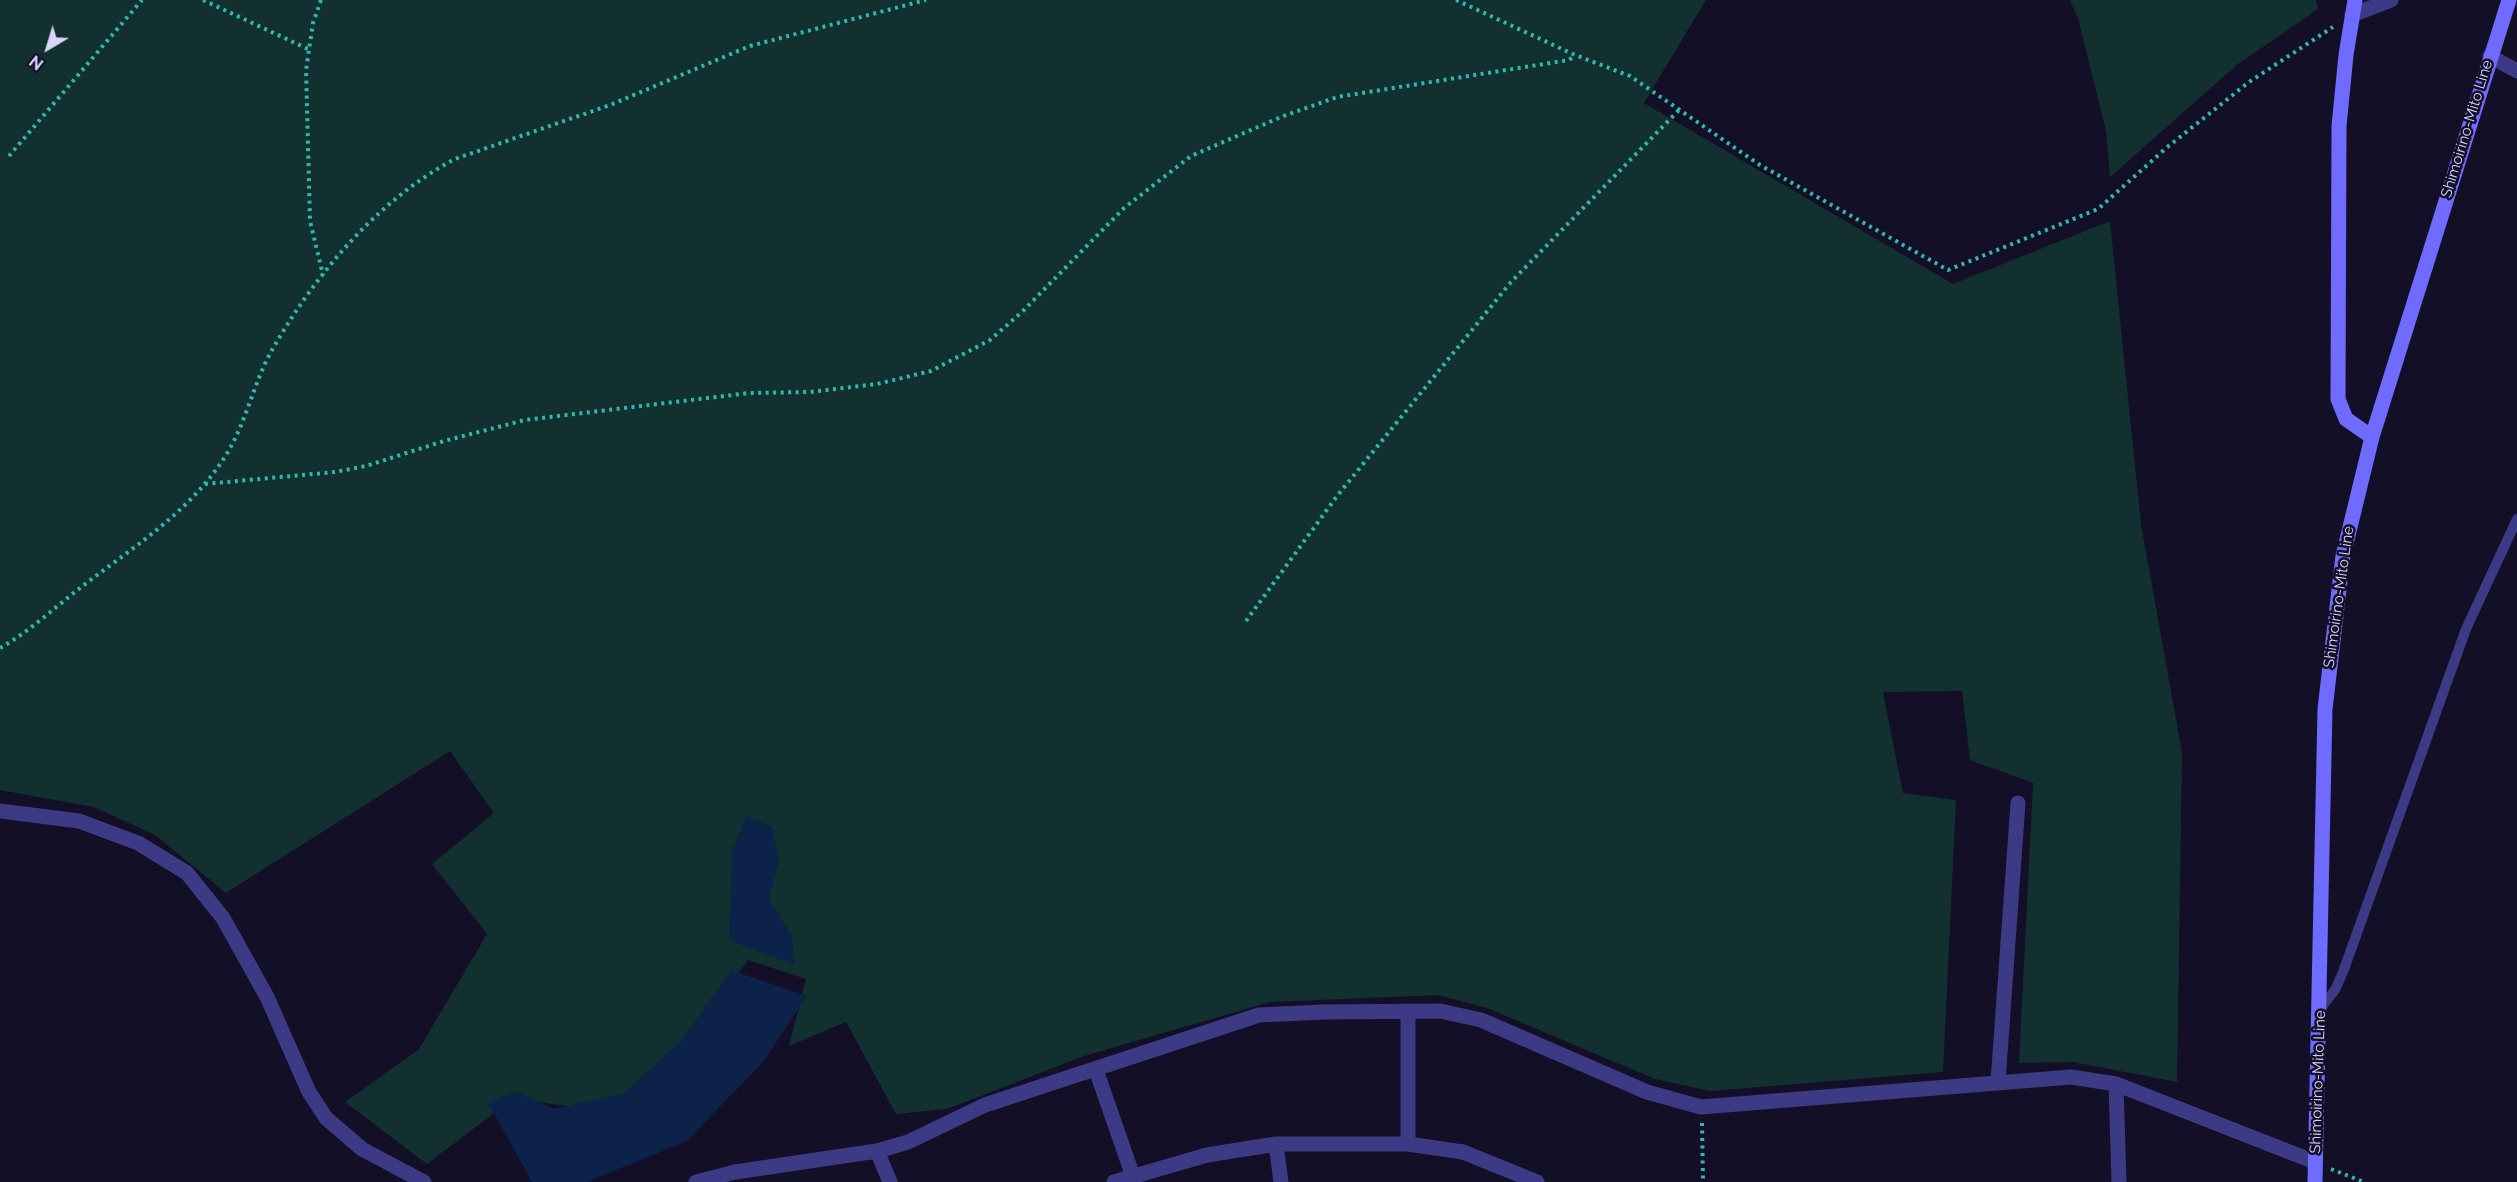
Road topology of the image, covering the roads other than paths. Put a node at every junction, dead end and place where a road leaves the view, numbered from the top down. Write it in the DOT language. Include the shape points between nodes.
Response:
graph roads {
  1 [pos="2391,0"];
  2 [pos="2509,0"];
  3 [pos="2354,7"];
  4 [pos="2490,56"];
  5 [pos="2517,71"];
  6 [pos="2372,437"];
  7 [pos="2517,519"];
  8 [pos="2018,803"];
  9 [pos="0,811"];
  10 [pos="2320,1010"];
  11 [pos="1408,1011"];
  12 [pos="1096,1070"];
  13 [pos="1998,1082"];
  14 [pos="2116,1084"];
  15 [pos="1276,1144"];
  16 [pos="1408,1144"];
  17 [pos="878,1151"];
  18 [pos="2315,1162"];
  19 [pos="401,1176"];
  20 [pos="1134,1179"];
  21 [pos="424,1182"];
  22 [pos="696,1182"];
  23 [pos="890,1182"];
  24 [pos="1114,1182"];
  25 [pos="1281,1182"];
  26 [pos="1536,1182"];
  27 [pos="2119,1182"];
  28 [pos="2315,1182"];
  1 -- 3 [label="street"];
  2 -- 4 [label="main road, Shimoirino-Mito Line"];
  3 -- 6 [label="main road" via="2339,126 2338,399 2346,418"];
  4 -- 5 [label="street"];
  4 -- 6 [label="main road, Shimoirino-Mito Line"];
  6 -- 10 [label="main road, Shimoirino-Mito Line" via="2343,556 2331,641 2325,709"];
  7 -- 10 [label="lane" via="2466,629 2336,990"];
  8 -- 13 [label="street"];
  9 -- 19 [label="street" via="79,821 138,843 187,873 223,918 267,997 309,1092 326,1118"];
  10 -- 18 [label="main road, Shimoirino-Mito Line"];
  11 -- 12 [label="street" via="1259,1015"];
  11 -- 13 [label="street" via="1440,1011 1481,1020 1647,1092 1701,1107"];
  11 -- 16 [label="street"];
  12 -- 17 [label="street" via="985,1105 908,1142"];
  12 -- 20 [label="street"];
  13 -- 14 [label="street" via="2071,1077"];
  14 -- 18 [label="street"];
  14 -- 27 [label="street"];
  15 -- 16 [label="street"];
  15 -- 20 [label="street" via="1207,1155"];
  15 -- 25 [label="street"];
  16 -- 26 [label="street" via="1463,1152"];
  17 -- 22 [label="street" via="735,1172"];
  17 -- 23 [label="street"];
  18 -- 28 [label="main road, Shimoirino-Mito Line"];
  19 -- 21 [label="street"];
  20 -- 24 [label="street"];
}
